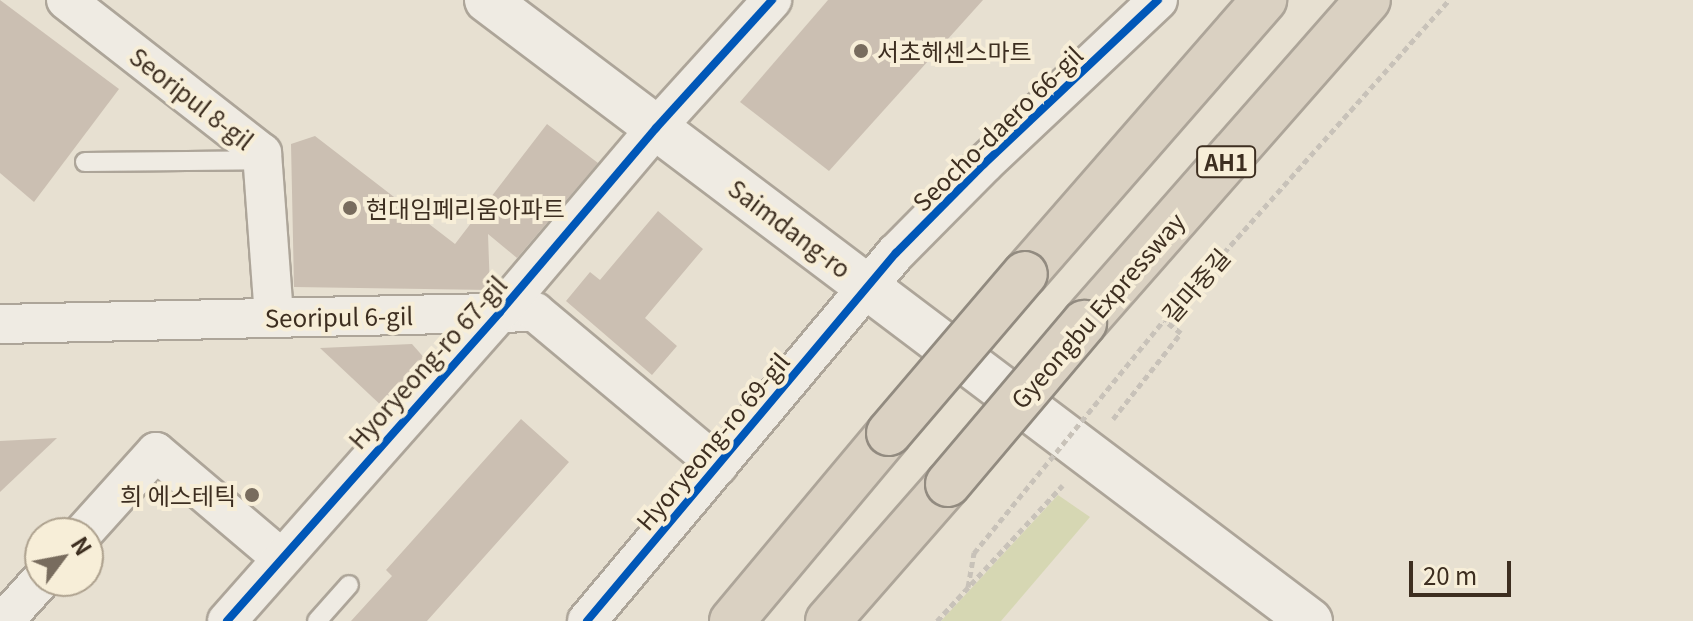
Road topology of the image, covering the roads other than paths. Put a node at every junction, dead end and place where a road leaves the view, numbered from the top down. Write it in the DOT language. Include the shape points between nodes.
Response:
graph roads {
  1 [pos="66,0"];
  2 [pos="772,0"];
  3 [pos="1158,0"];
  4 [pos="1264,0"];
  5 [pos="1368,0"];
  6 [pos="498,3"];
  7 [pos="656,128"];
  8 [pos="263,160"];
  9 [pos="85,162"];
  10 [pos="866,286"];
  11 [pos="500,312"];
  12 [pos="274,317"];
  13 [pos="0,324"];
  14 [pos="718,465"];
  15 [pos="97,517"];
  16 [pos="281,558"];
  17 [pos="349,585"];
  18 [pos="26,597"];
  19 [pos="4,621"];
  20 [pos="227,621"];
  21 [pos="317,621"];
  22 [pos="587,621"];
  23 [pos="732,621"];
  24 [pos="828,621"];
  25 [pos="1310,621"];
  1 -- 8 [label="street, Seoripul 8-gil" via="262,153"];
  2 -- 7 [label="street, Hyoryeong-ro 67-gil"];
  3 -- 10 [label="street, Seocho-daero 66-gil" via="984,164"];
  4 -- 23 [label="highway, bridge"];
  5 -- 24 [label="highway, Gyeongbu Expressway / AH1, bridge"];
  6 -- 7 [label="main road, Saimdang-ro"];
  7 -- 10 [label="main road, Saimdang-ro"];
  7 -- 11 [label="street, Hyoryeong-ro 67-gil"];
  8 -- 9 [label="lane"];
  8 -- 12 [label="street, Seoripul 8-gil"];
  10 -- 14 [label="street, Hyoryeong-ro 69-gil"];
  10 -- 25 [label="main road, Saimdang-ro"];
  11 -- 12 [label="street, Seoripul 6-gil"];
  11 -- 14 [label="street, Seoripul 6-gil" via="535,312"];
  11 -- 16 [label="street, Hyoryeong-ro 67-gil"];
  12 -- 13 [label="street, Seoripul 6-gil"];
  14 -- 22 [label="street, Hyoryeong-ro 69-gil"];
  15 -- 16 [label="street" via="156,452"];
  16 -- 20 [label="street, Hyoryeong-ro 67-gil"];
  17 -- 21 [label="lane"];
  18 -- 19 [label="street"];
}
